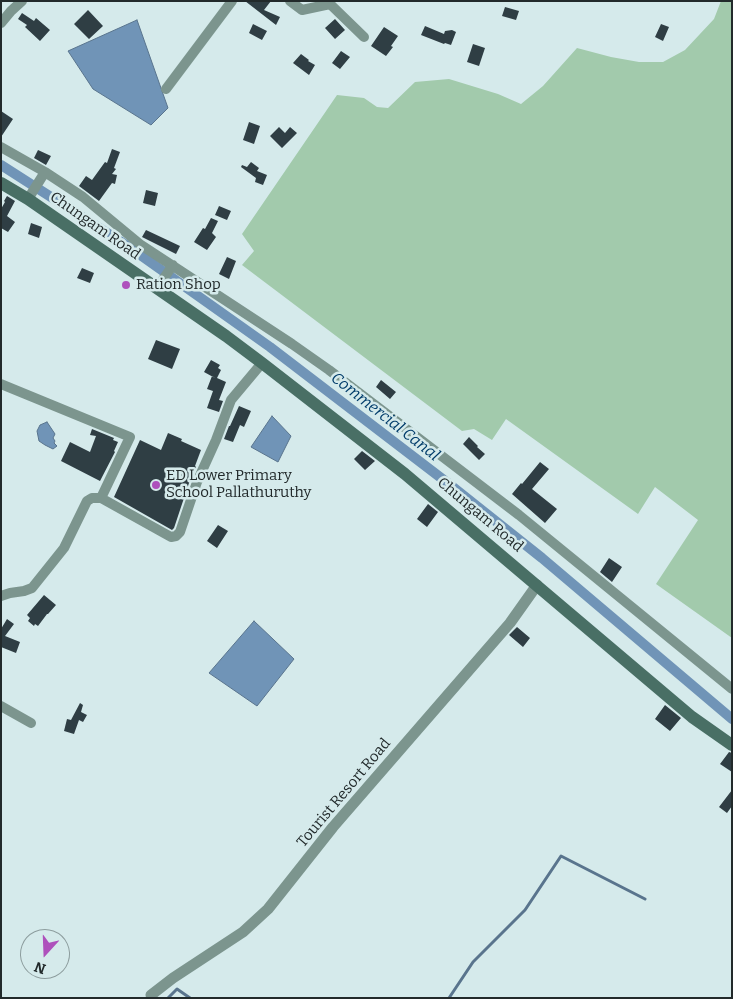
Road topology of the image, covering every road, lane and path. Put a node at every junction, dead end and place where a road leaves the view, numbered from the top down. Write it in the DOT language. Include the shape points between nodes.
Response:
graph roads {
  1 [pos="22,1"];
  2 [pos="232,1"];
  3 [pos="290,1"];
  4 [pos="1,23"];
  5 [pos="364,37"];
  6 [pos="166,89"];
  7 [pos="1,147"];
  8 [pos="45,172"];
  9 [pos="1,184"];
  10 [pos="28,199"];
  11 [pos="173,265"];
  12 [pos="157,288"];
  13 [pos="262,362"];
  14 [pos="1,384"];
  15 [pos="101,498"];
  16 [pos="537,585"];
  17 [pos="1,596"];
  18 [pos="732,689"];
  19 [pos="1,706"];
  20 [pos="31,723"];
  21 [pos="732,745"];
  22 [pos="148,996"];
  1 -- 4 [label="street"];
  2 -- 6 [label="street"];
  3 -- 5 [label="street" via="302,10 330,4"];
  7 -- 8 [label="street"];
  8 -- 10 [label="street"];
  8 -- 11 [label="street" via="83,197 141,245"];
  9 -- 10 [label="main road, Chungam Road"];
  10 -- 12 [label="main road, Chungam Road"];
  11 -- 12 [label="street"];
  11 -- 18 [label="street" via="337,376 520,515"];
  12 -- 13 [label="main road, Chungam Road"];
  13 -- 15 [label="street" via="231,400 176,536 170,537"];
  13 -- 16 [label="main road, Chungam Road" via="405,474"];
  14 -- 15 [label="street" via="130,437"];
  15 -- 17 [label="street" via="87,501 64,548 32,588"];
  16 -- 21 [label="main road, Chungam Road" via="692,716"];
  16 -- 22 [label="street, Tourist Resort Road" via="510,622 333,827 268,909 243,932"];
  19 -- 20 [label="street"];
}
